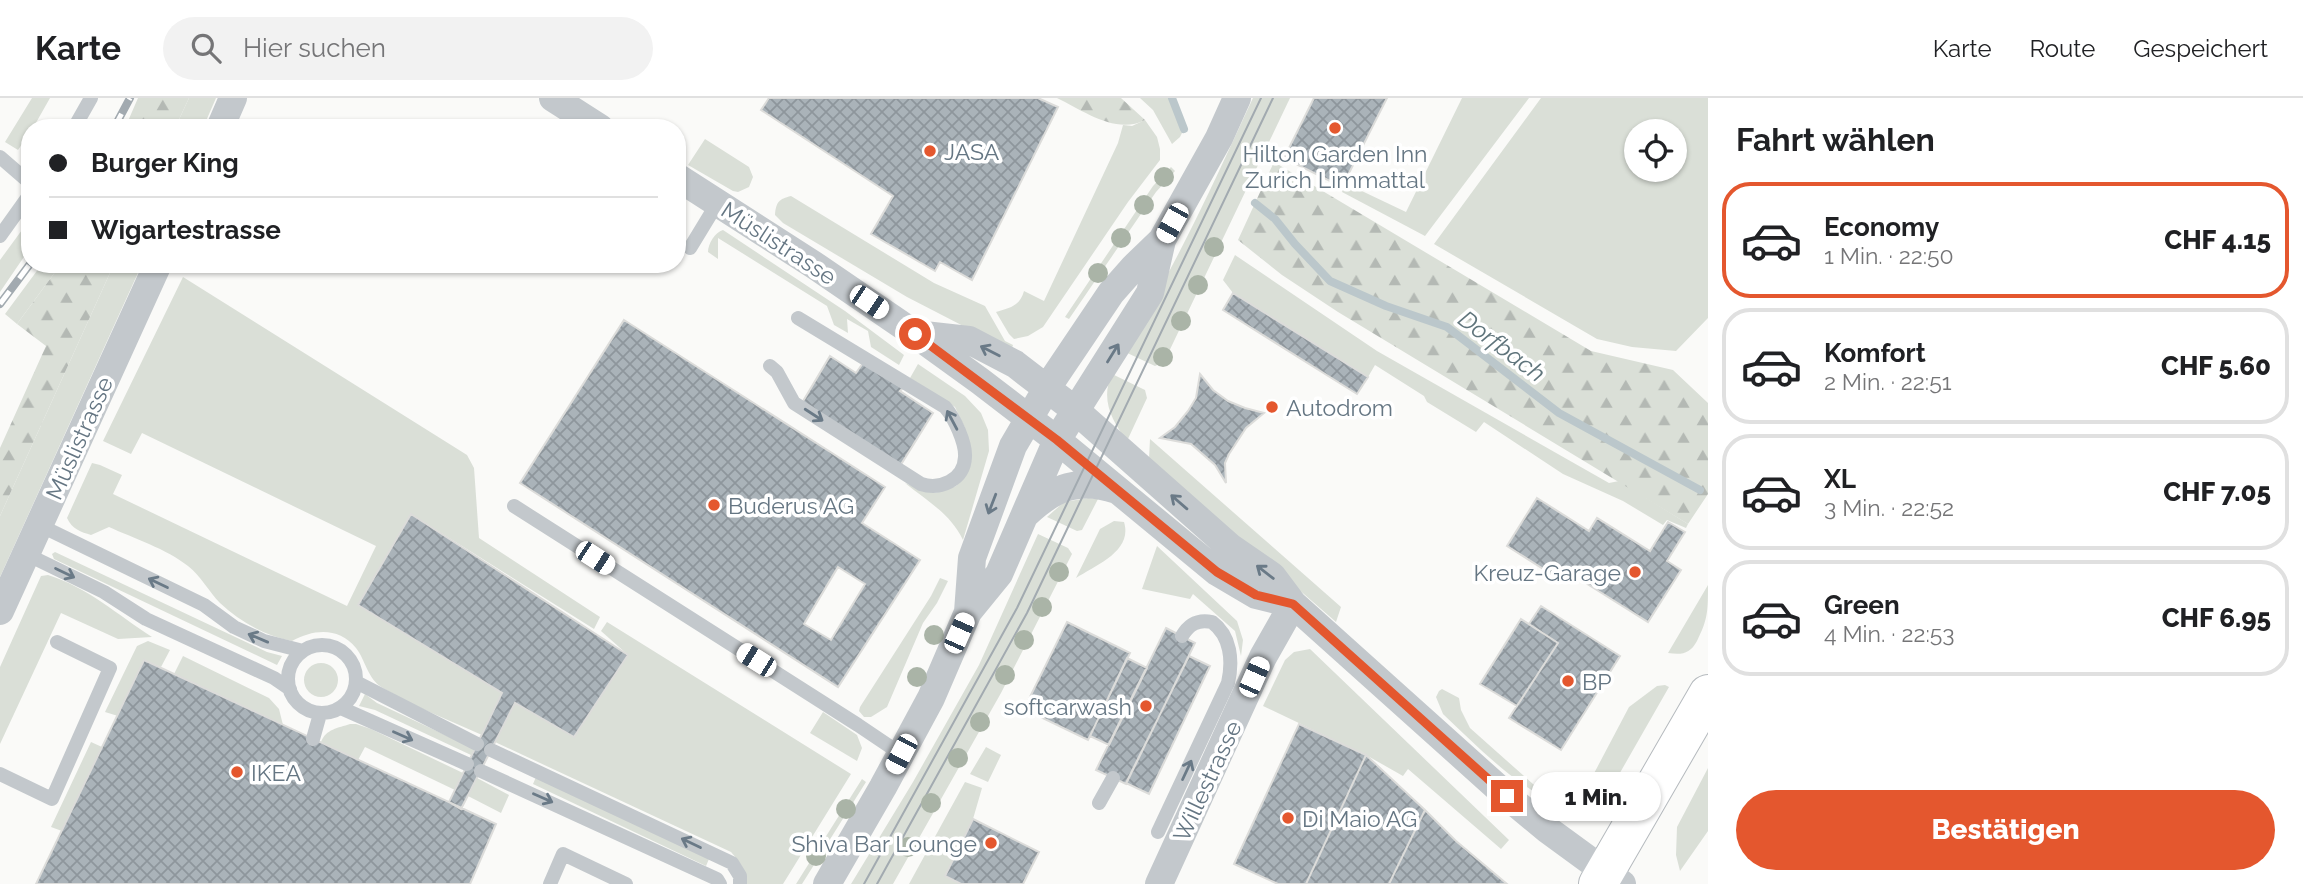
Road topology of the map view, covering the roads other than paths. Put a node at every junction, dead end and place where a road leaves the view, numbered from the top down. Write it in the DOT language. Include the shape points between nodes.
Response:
graph roads {
  1 [pos="91,98"];
  2 [pos="233,98"];
  3 [pos="553,98"];
  4 [pos="1237,98"];
  5 [pos="79,119"];
  6 [pos="224,119"];
  7 [pos="586,119"];
  8 [pos="0,157"];
  9 [pos="21,175"];
  10 [pos="686,182"];
  11 [pos="718,202"];
  12 [pos="21,207"];
  13 [pos="0,236"];
  14 [pos="1162,240"];
  15 [pos="690,248"];
  16 [pos="154,273"];
  17 [pos="798,318"];
  18 [pos="915,334"];
  19 [pos="770,366"];
  20 [pos="1047,388"];
  21 [pos="1075,410"];
  22 [pos="1028,419"];
  23 [pos="1057,440"];
  24 [pos="1119,491"];
  25 [pos="514,506"];
  26 [pos="1022,518"];
  27 [pos="39,525"];
  28 [pos="26,554"];
  29 [pos="1293,604"];
  30 [pos="0,611"];
  31 [pos="968,612"];
  32 [pos="1182,636"];
  33 [pos="57,642"];
  34 [pos="303,651"];
  35 [pos="356,682"];
  36 [pos="290,689"];
  37 [pos="1708,694"];
  38 [pos="341,708"];
  39 [pos="320,714"];
  40 [pos="313,739"];
  41 [pos="477,744"];
  42 [pos="491,750"];
  43 [pos="901,754"];
  44 [pos="0,774"];
  45 [pos="1113,778"];
  46 [pos="1099,803"];
  47 [pos="1158,832"];
  48 [pos="1608,880"];
  49 [pos="550,884"];
  50 [pos="626,884"];
  51 [pos="720,884"];
  52 [pos="740,884"];
  53 [pos="827,884"];
  54 [pos="1159,884"];
  1 -- 5 [label="lane"];
  2 -- 6 [label="street"];
  3 -- 7 [label="street"];
  4 -- 14 [label="street"];
  8 -- 9 [label="lane"];
  10 -- 11 [label="street, Müslistrasse"];
  11 -- 15 [label="lane"];
  11 -- 18 [label="street, Müslistrasse"];
  12 -- 13 [label="lane"];
  14 -- 20 [label="street" via="1111,293"];
  21 -- 14 [label="street, one-way" via="1150,293"];
  16 -- 27 [label="street, Müslistrasse"];
  19 -- 17 [label="lane, one-way" via="794,402 921,484 943,486 960,471 963,446 945,407"];
  20 -- 18 [label="street, Müslistrasse, one-way" via="1015,364 969,340"];
  18 -- 22 [label="street, Müslistrasse"];
  20 -- 21 [label="street, Müslistrasse"];
  20 -- 22 [label="street"];
  21 -- 23 [label="street"];
  29 -- 21 [label="street, one-way" via="1272,576 1230,547"];
  22 -- 23 [label="street, Müslistrasse"];
  22 -- 31 [label="street, one-way" via="1013,446 972,558"];
  23 -- 24 [label="street"];
  23 -- 26 [label="street"];
  24 -- 26 [label="street" via="1090,484 1066,487"];
  24 -- 29 [label="street" via="1217,572 1256,595"];
  25 -- 43 [label="lane"];
  26 -- 31 [label="street" via="999,574"];
  27 -- 28 [label="street, Müslistrasse"];
  34 -- 27 [label="lane, one-way" via="244,632 204,605"];
  28 -- 30 [label="street, Müslistrasse"];
  28 -- 36 [label="lane, one-way"];
  29 -- 48 [label="street"];
  29 -- 54 [label="street, Willestrasse" via="1263,657"];
  31 -- 43 [label="street"];
  47 -- 32 [label="lane, one-way" via="1231,671 1223,633 1212,622 1192,624"];
  33 -- 44 [label="lane" via="110,668 52,799"];
  34 -- 35 [label="lane" via="324,645 344,653"];
  34 -- 36 [label="lane" via="289,672"];
  35 -- 38 [label="lane"];
  35 -- 41 [label="lane"];
  36 -- 39 [label="lane" via="298,704"];
  37 -- 48 [label="main road"];
  38 -- 39 [label="lane"];
  38 -- 51 [label="lane, one-way" via="645,845"];
  39 -- 40 [label="lane"];
  52 -- 42 [label="lane, one-way" via="732,863"];
  43 -- 53 [label="street"];
  45 -- 46 [label="lane"];
  49 -- 50 [label="lane" via="563,854"];
}
